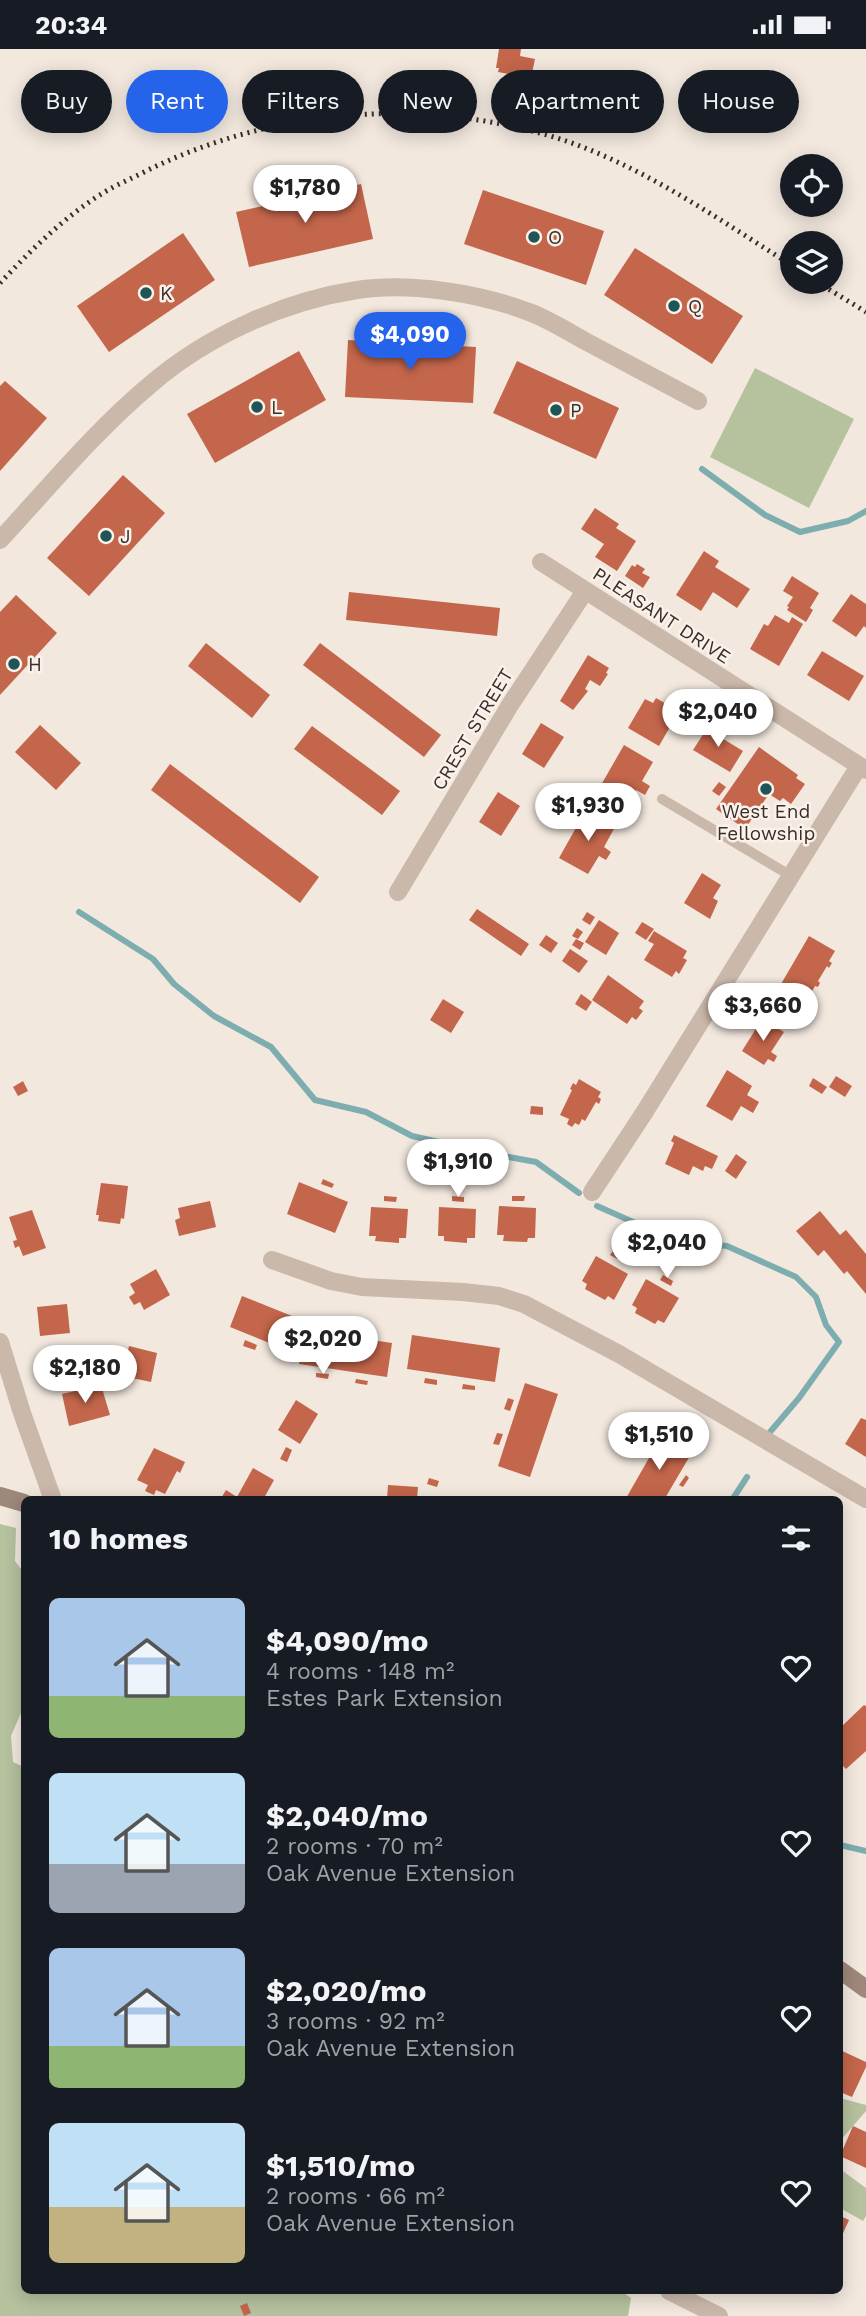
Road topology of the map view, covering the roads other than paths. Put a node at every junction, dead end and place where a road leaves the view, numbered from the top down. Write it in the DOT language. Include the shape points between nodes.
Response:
graph roads {
  1 [pos="698,401"];
  2 [pos="0,540"];
  3 [pos="541,562"];
  4 [pos="585,591"];
  5 [pos="862,768"];
  6 [pos="662,799"];
  7 [pos="791,876"];
  8 [pos="398,891"];
  9 [pos="592,1192"];
  10 [pos="272,1260"];
  11 [pos="0,1342"];
  12 [pos="0,1496"];
  13 [pos="52,1496"];
  14 [pos="866,1499"];
  15 [pos="21,1502"];
  16 [pos="843,1972"];
  17 [pos="866,1989"];
  18 [pos="675,2294"];
  19 [pos="719,2316"];
  1 -- 2 [label="street" via="531,312 488,299 401,288 345,292 236,330 182,361 115,416"];
  3 -- 4 [label="street, PLEASANT DRIVE"];
  4 -- 5 [label="street, PLEASANT DRIVE"];
  4 -- 8 [label="street, CREST STREET"];
  5 -- 7 [label="street"];
  6 -- 7 [label="lane"];
  7 -- 9 [label="street"];
  10 -- 14 [label="street" via="362,1287 463,1292 524,1304 619,1354"];
  11 -- 13 [label="street"];
  12 -- 15 [label="main road"];
  16 -- 17 [label="main road"];
  18 -- 19 [label="street"];
}
